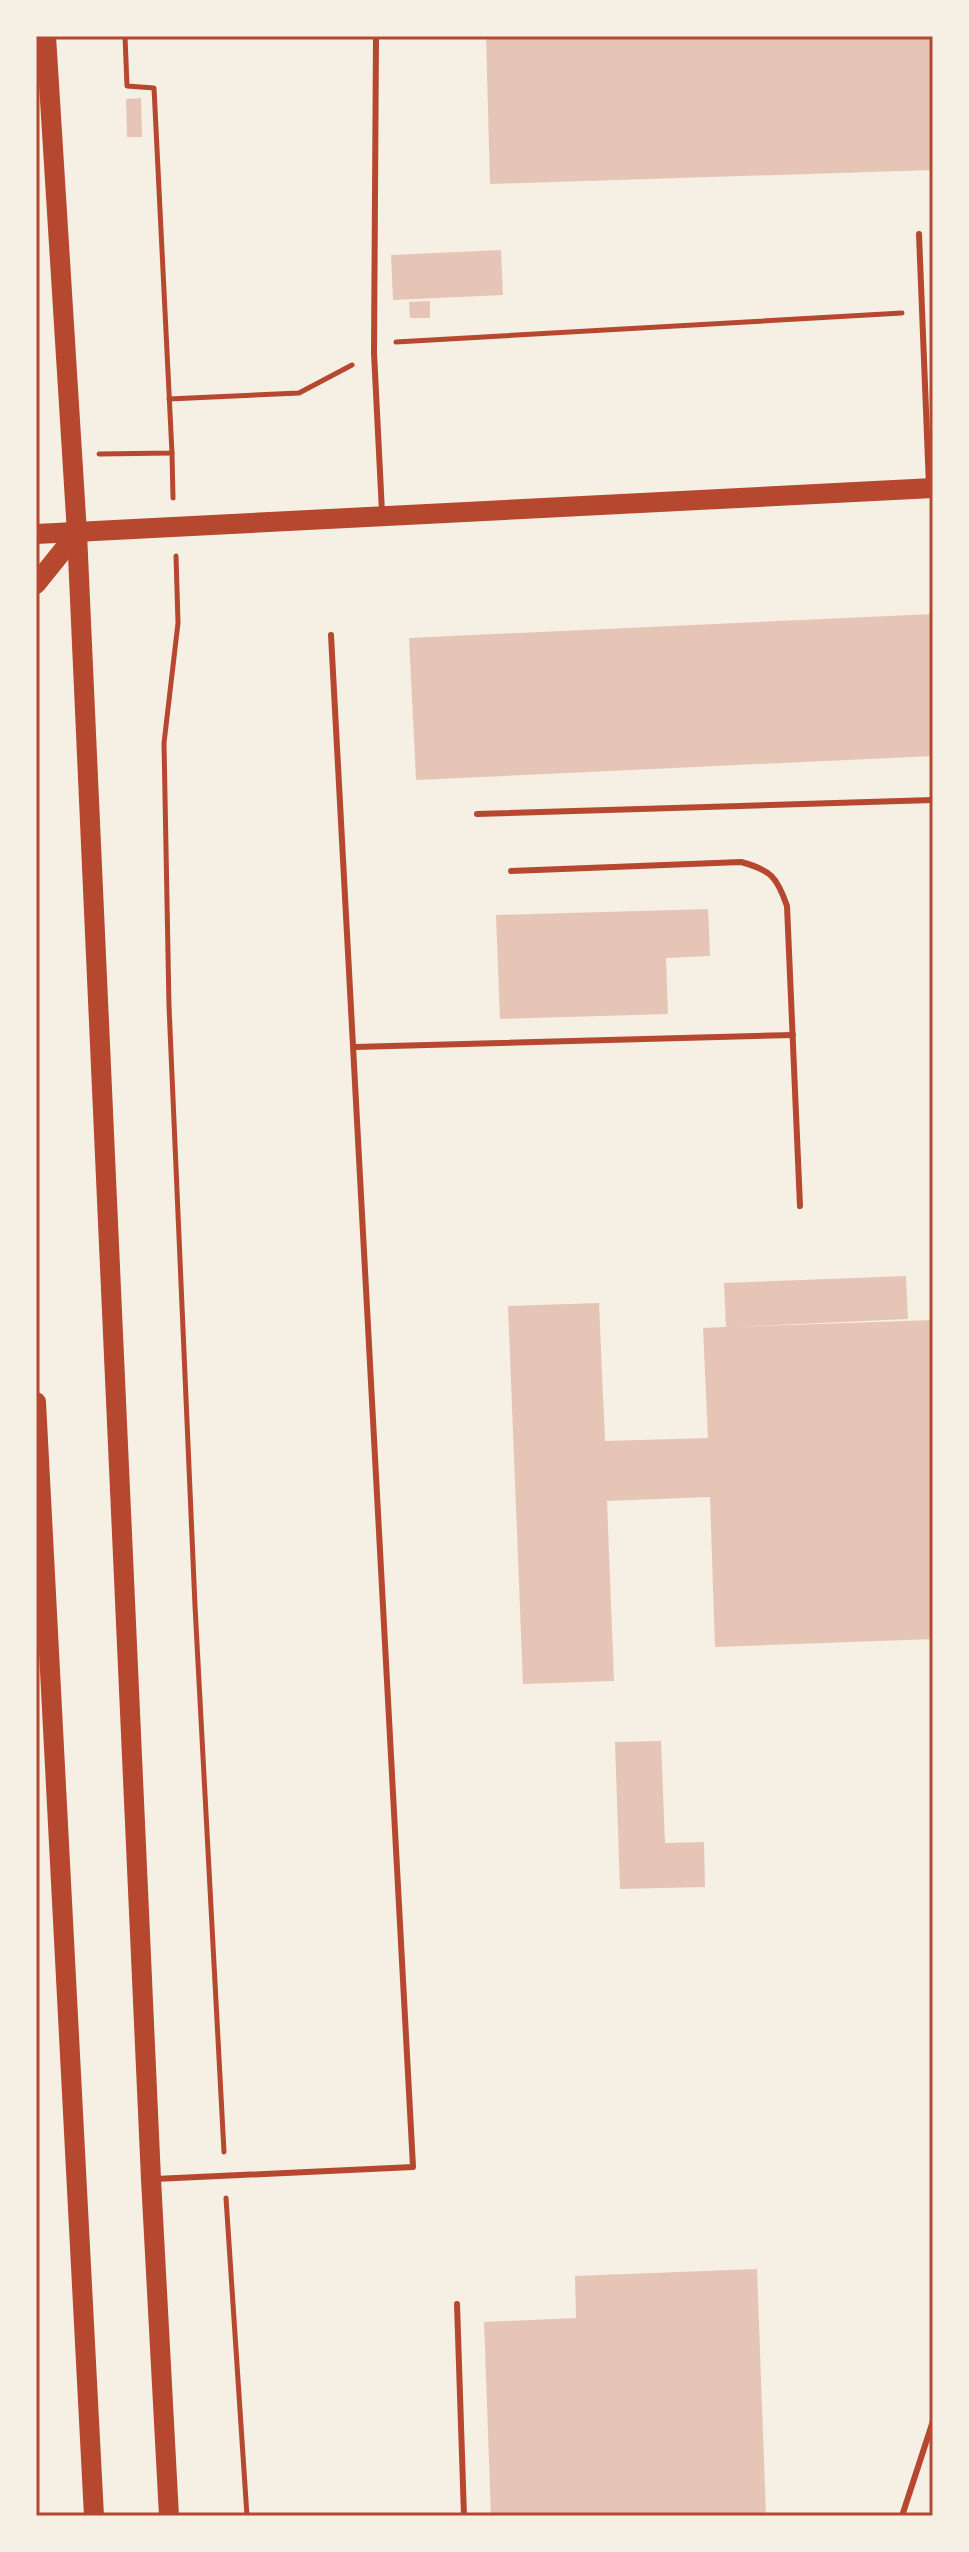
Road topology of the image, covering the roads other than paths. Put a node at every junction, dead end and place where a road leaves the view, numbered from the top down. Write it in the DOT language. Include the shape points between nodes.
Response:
graph roads {
  1 [pos="46,36"];
  2 [pos="376,36"];
  3 [pos="919,234"];
  4 [pos="931,488"];
  5 [pos="382,517"];
  6 [pos="77,533"];
  7 [pos="36,534"];
  8 [pos="36,584"];
  9 [pos="331,635"];
  10 [pos="933,800"];
  11 [pos="477,814"];
  12 [pos="511,871"];
  13 [pos="793,1035"];
  14 [pos="354,1047"];
  15 [pos="800,1206"];
  16 [pos="36,1402"];
  17 [pos="42,1640"];
  18 [pos="151,2179"];
  19 [pos="457,2304"];
  20 [pos="933,2421"];
  21 [pos="94,2516"];
  22 [pos="169,2516"];
  23 [pos="464,2516"];
  24 [pos="902,2516"];
  1 -- 6 [label="main road"];
  2 -- 5 [label="lane" via="374,353"];
  3 -- 4 [label="lane"];
  4 -- 5 [label="main road"];
  5 -- 6 [label="main road"];
  6 -- 7 [label="main road"];
  6 -- 8 [label="main road"];
  6 -- 18 [label="main road"];
  9 -- 14 [label="lane"];
  10 -- 11 [label="lane"];
  12 -- 13 [label="lane" via="741,862 766,869 780,885 787,906"];
  13 -- 14 [label="lane"];
  13 -- 15 [label="lane"];
  14 -- 18 [label="lane" via="413,2167"];
  16 -- 17 [label="main road"];
  17 -- 21 [label="main road"];
  18 -- 22 [label="main road"];
  19 -- 23 [label="lane"];
  20 -- 24 [label="lane"];
}
